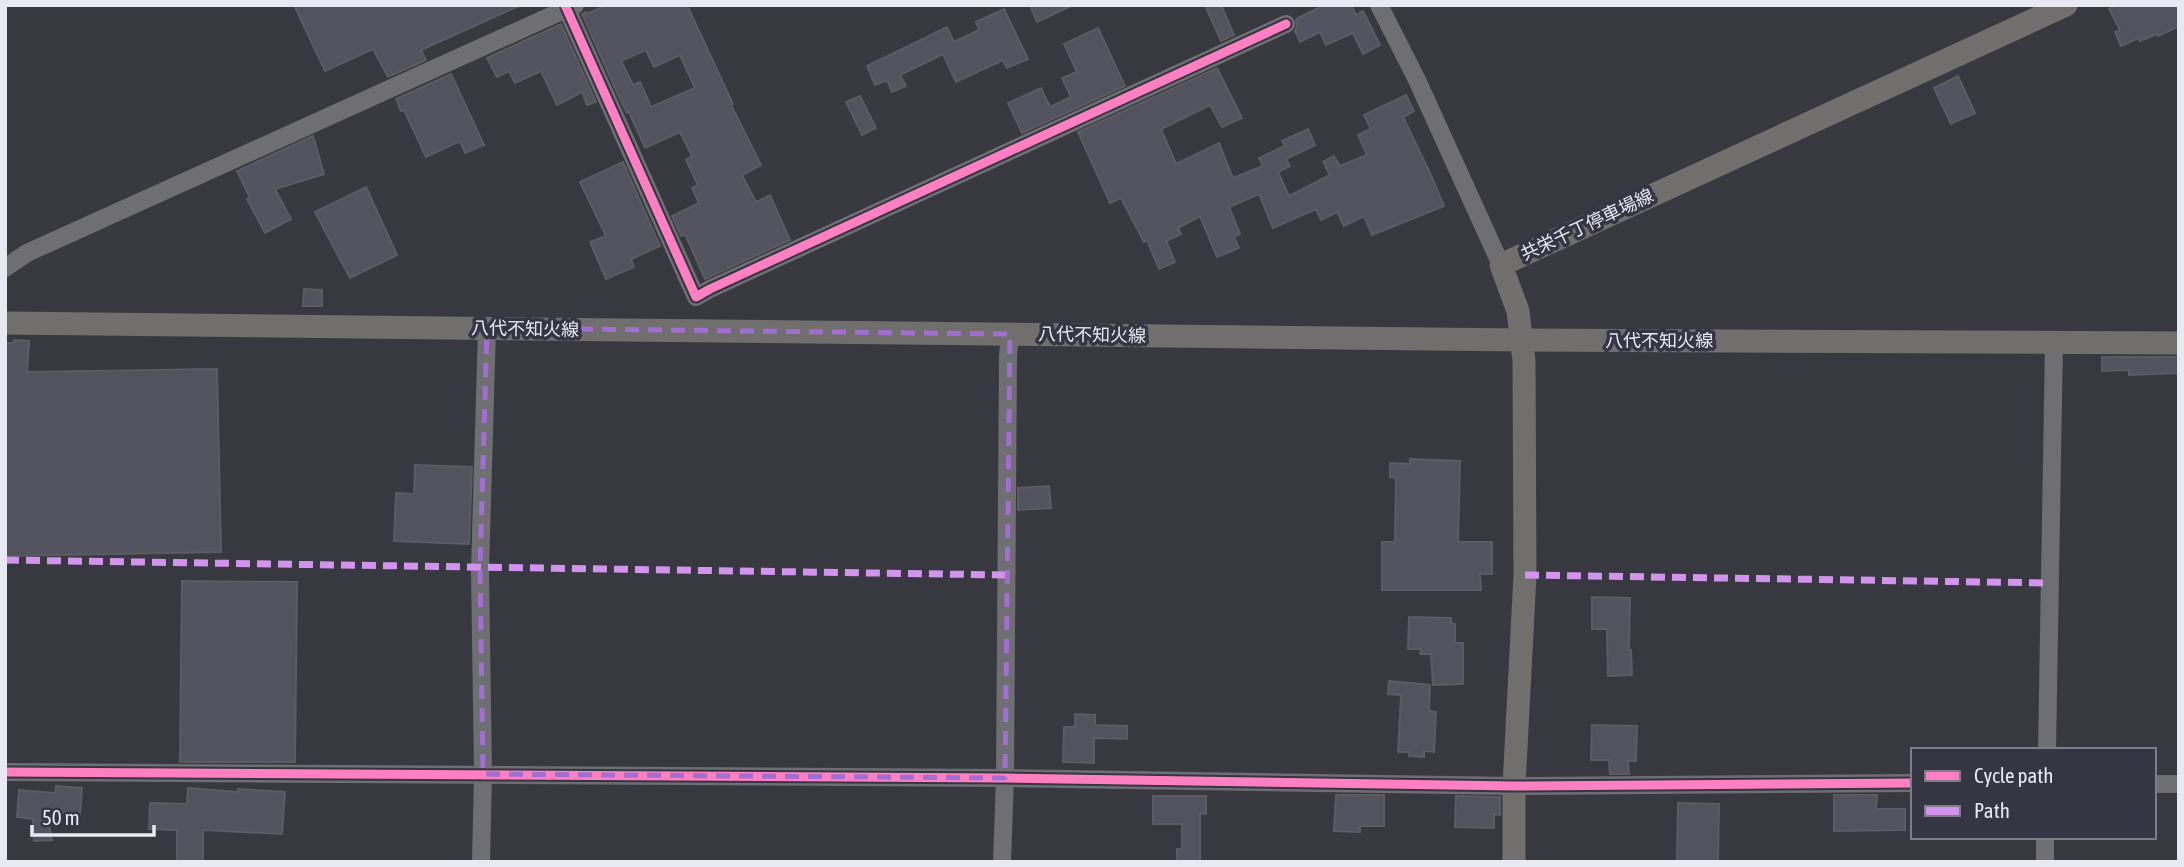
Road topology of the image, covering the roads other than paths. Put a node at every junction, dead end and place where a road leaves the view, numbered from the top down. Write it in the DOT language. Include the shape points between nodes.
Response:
graph roads {
  1 [pos="1379,5"];
  2 [pos="2066,5"];
  3 [pos="569,7"];
  4 [pos="1286,24"];
  5 [pos="1501,265"];
  6 [pos="5,268"];
  7 [pos="5,323"];
  8 [pos="487,328"];
  9 [pos="1010,334"];
  10 [pos="1522,340"];
  11 [pos="2054,343"];
  12 [pos="2179,343"];
  13 [pos="2046,748"];
  14 [pos="5,772"];
  15 [pos="483,774"];
  16 [pos="1005,778"];
  17 [pos="1911,783"];
  18 [pos="2156,784"];
  19 [pos="2179,784"];
  20 [pos="1514,786"];
  21 [pos="2045,839"];
  22 [pos="481,862"];
  23 [pos="1002,862"];
  24 [pos="1514,862"];
  25 [pos="2045,862"];
  1 -- 5 [label="street"];
  2 -- 5 [label="main road, 共栄千丁停車場線"];
  3 -- 4 [label="street" via="696,298"];
  3 -- 6 [label="street" via="27,253"];
  5 -- 10 [label="main road, 共栄千丁停車場線" via="1518,311"];
  7 -- 8 [label="main road, 八代不知火線"];
  8 -- 9 [label="main road, 八代不知火線"];
  8 -- 15 [label="street" via="480,569"];
  9 -- 10 [label="main road, 八代不知火線"];
  9 -- 16 [label="street"];
  10 -- 11 [label="main road, 八代不知火線"];
  10 -- 20 [label="main road, 共栄千丁停車場線" via="1525,575"];
  11 -- 12 [label="main road, 八代不知火線"];
  11 -- 13 [label="street"];
  14 -- 15 [label="street"];
  15 -- 16 [label="street"];
  15 -- 22 [label="street"];
  16 -- 20 [label="street"];
  16 -- 23 [label="street"];
  17 -- 20 [label="street"];
  18 -- 19 [label="street"];
  20 -- 24 [label="main road, 共栄千丁停車場線"];
  21 -- 25 [label="street"];
}
